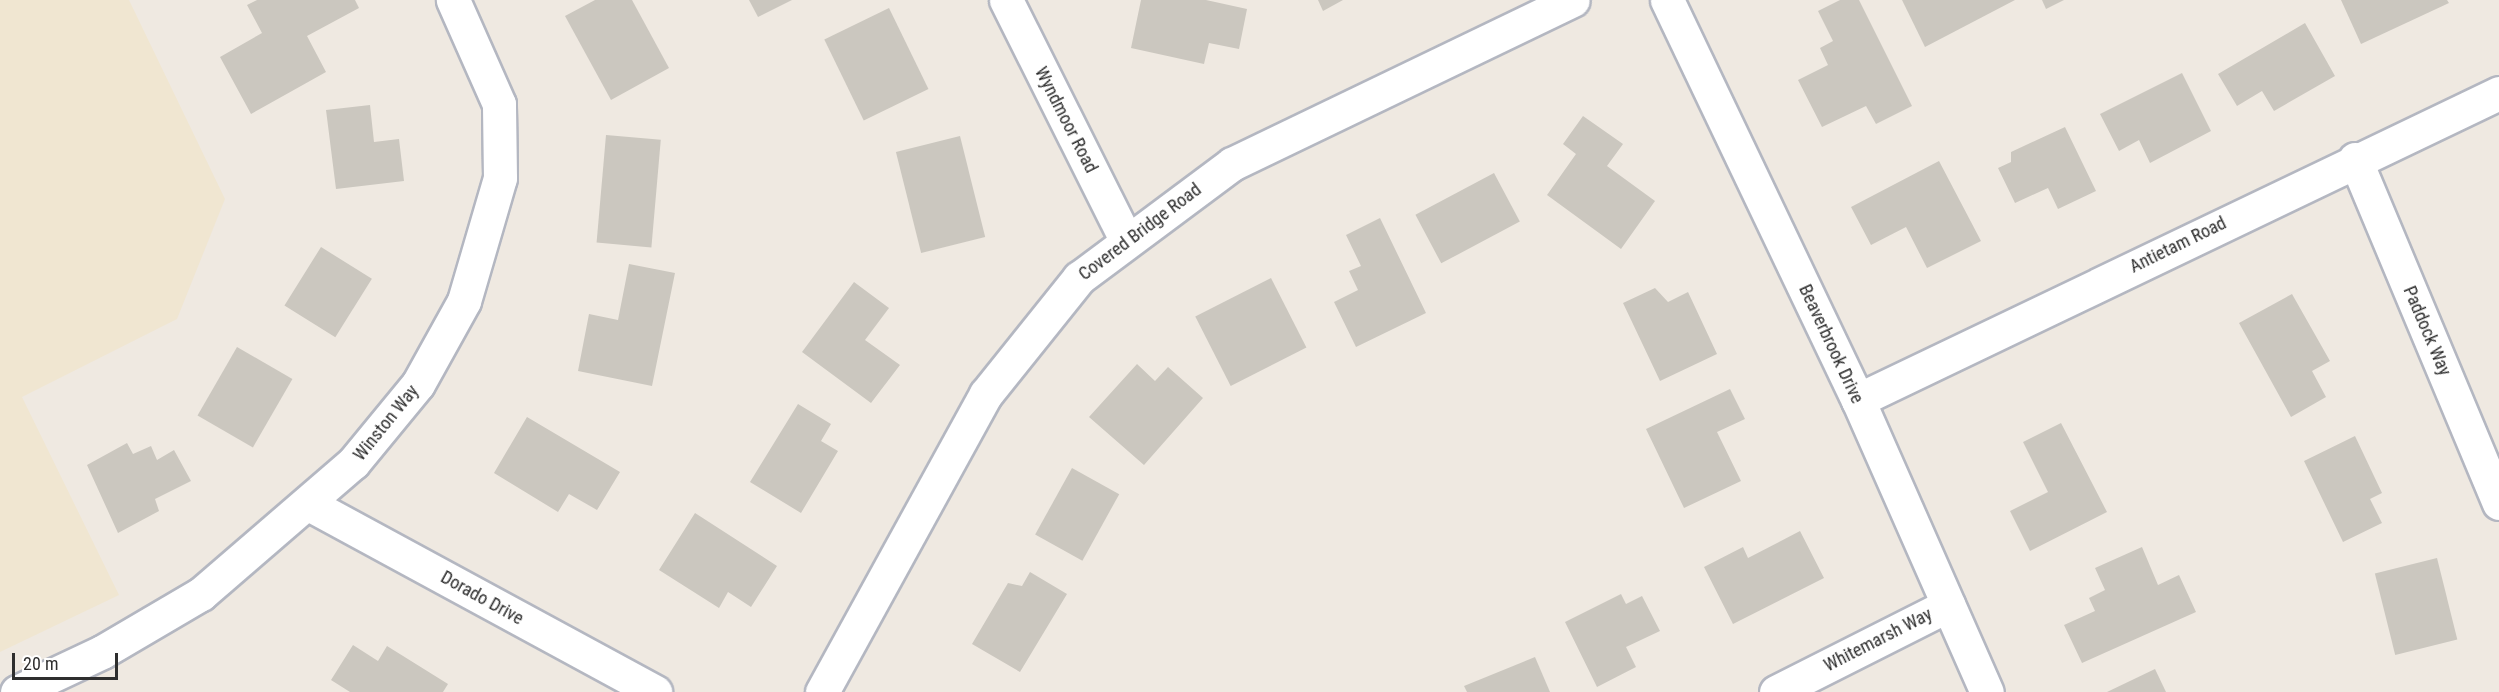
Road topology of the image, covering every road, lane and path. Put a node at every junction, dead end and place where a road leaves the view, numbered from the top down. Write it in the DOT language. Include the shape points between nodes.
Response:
graph roads {
  1 [pos="453,0"];
  2 [pos="1006,0"];
  3 [pos="1573,0"];
  4 [pos="1666,0"];
  5 [pos="2499,93"];
  6 [pos="2355,159"];
  7 [pos="1125,240"];
  8 [pos="1858,400"];
  9 [pos="2499,503"];
  10 [pos="309,504"];
  11 [pos="1948,605"];
  12 [pos="17,692"];
  13 [pos="655,692"];
  14 [pos="822,692"];
  15 [pos="1776,692"];
  16 [pos="1987,692"];
  1 -- 10 [label="street, Winston Way" via="499,104 500,178 464,301 418,384 353,463"];
  2 -- 7 [label="street, Wyndmoor Road"];
  3 -- 7 [label="street, Covered Bridge Road" via="1261,148"];
  4 -- 8 [label="street, Beaverbrook Drive"];
  5 -- 6 [label="street, Antietam Road"];
  6 -- 8 [label="street, Antietam Road"];
  6 -- 9 [label="street, Paddock Way"];
  7 -- 14 [label="street, Covered Bridge Road" via="1079,278 986,394"];
  8 -- 11 [label="street, Beaverbrook Drive"];
  10 -- 12 [label="street, Winston Way" via="201,594 102,652"];
  10 -- 13 [label="street, Dorado Drive"];
  11 -- 15 [label="street, Whitemarsh Way"];
  11 -- 16 [label="street, Beaverbrook Drive"];
}
